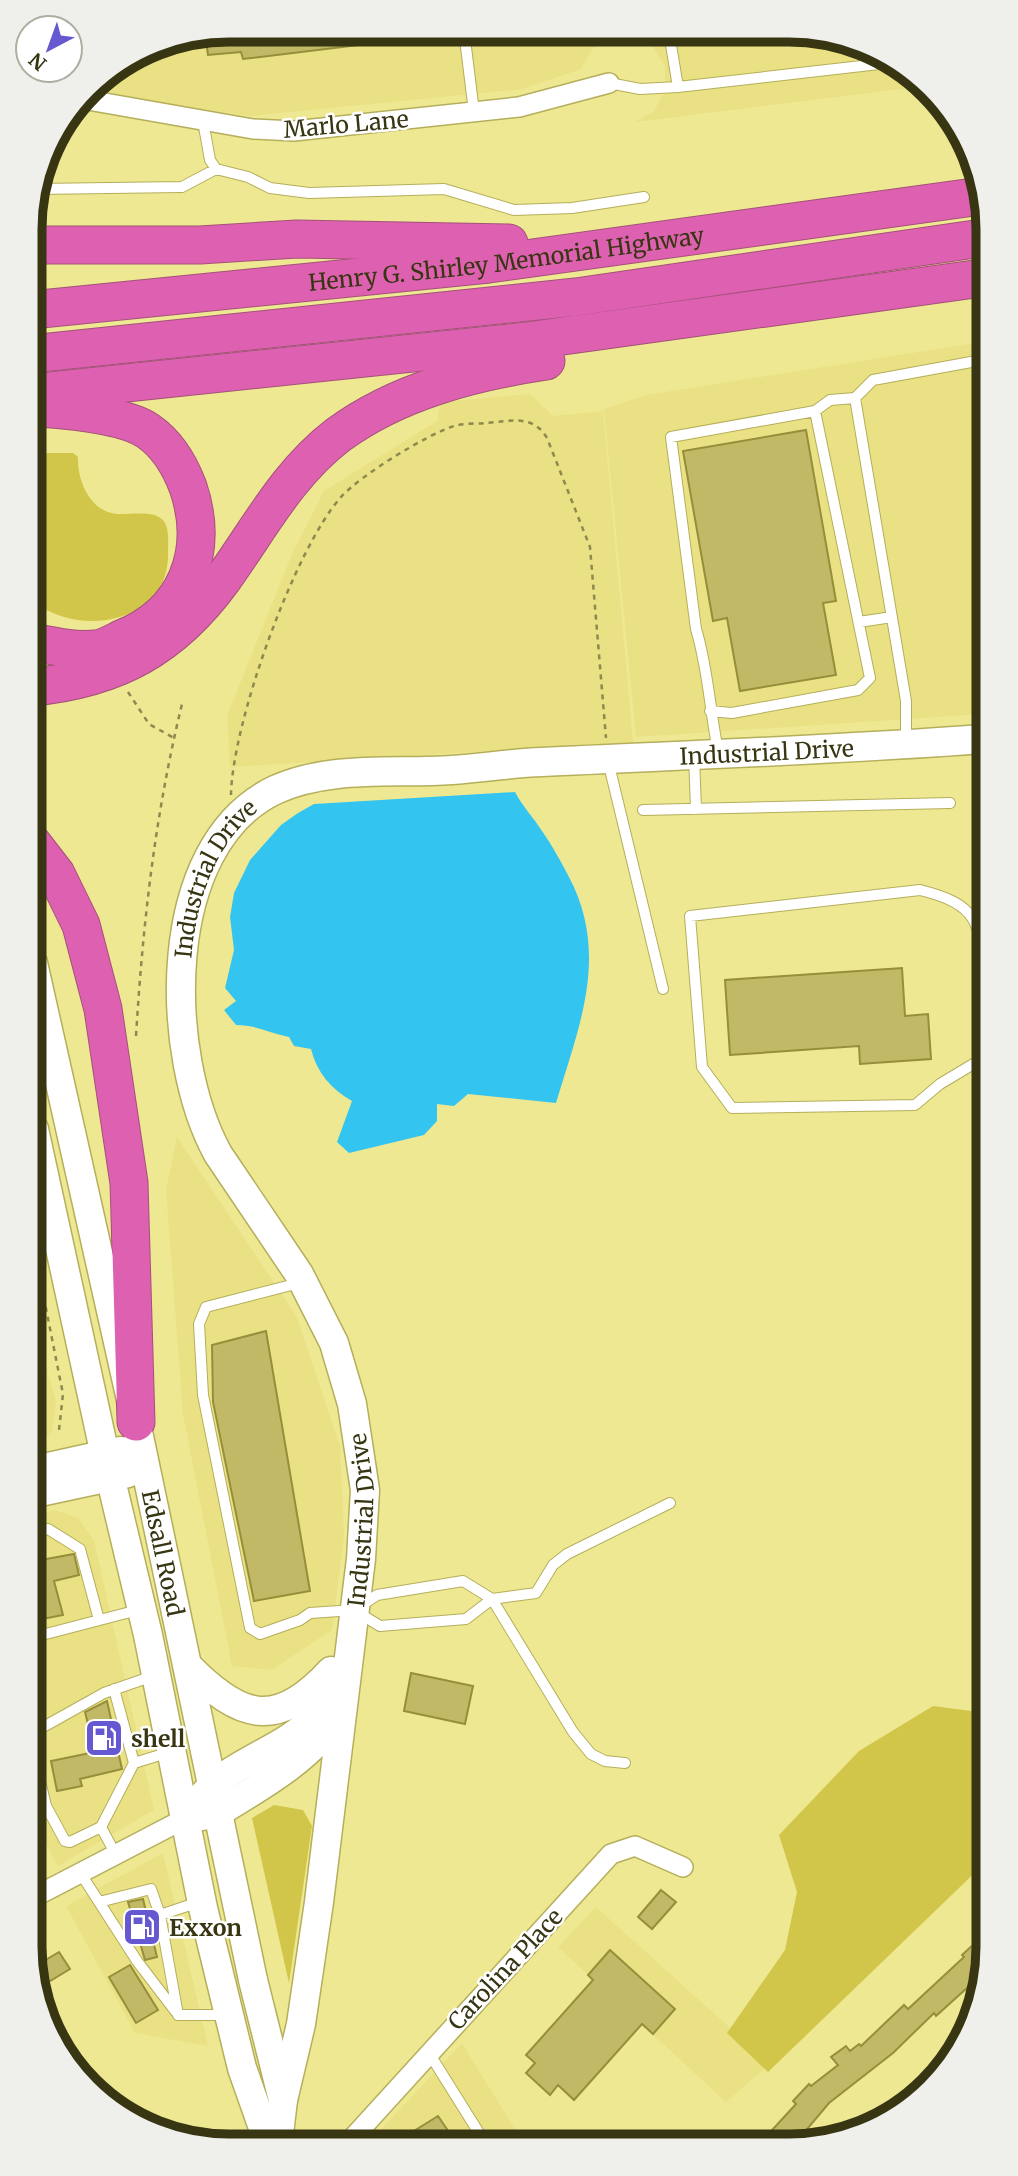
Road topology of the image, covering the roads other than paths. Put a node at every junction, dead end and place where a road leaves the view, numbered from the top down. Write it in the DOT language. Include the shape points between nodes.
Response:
graph roads {
  1 [pos="465,42"];
  2 [pos="670,42"];
  3 [pos="878,64"];
  4 [pos="609,83"];
  5 [pos="678,87"];
  6 [pos="93,101"];
  7 [pos="474,112"];
  8 [pos="203,121"];
  9 [pos="216,169"];
  10 [pos="47,189"];
  11 [pos="644,197"];
  12 [pos="973,197"];
  13 [pos="976,239"];
  14 [pos="42,245"];
  15 [pos="611,248"];
  16 [pos="976,279"];
  17 [pos="42,309"];
  18 [pos="697,319"];
  19 [pos="42,353"];
  20 [pos="976,361"];
  21 [pos="42,392"];
  22 [pos="855,398"];
  23 [pos="42,407"];
  24 [pos="816,411"];
  25 [pos="892,617"];
  26 [pos="859,622"];
  27 [pos="42,644"];
  28 [pos="42,690"];
  29 [pos="710,711"];
  30 [pos="976,740"];
  31 [pos="906,745"];
  32 [pos="607,749"];
  33 [pos="706,756"];
  34 [pos="950,803"];
  35 [pos="696,809"];
  36 [pos="643,810"];
  37 [pos="42,855"];
  38 [pos="976,926"];
  39 [pos="663,989"];
  40 [pos="42,1003"];
  41 [pos="976,1062"];
  42 [pos="42,1170"];
  43 [pos="303,1282"];
  44 [pos="141,1446"];
  45 [pos="107,1466"];
  46 [pos="42,1470"];
  47 [pos="42,1490"];
  48 [pos="670,1503"];
  49 [pos="42,1530"];
  50 [pos="492,1599"];
  51 [pos="142,1609"];
  52 [pos="354,1610"];
  53 [pos="99,1620"];
  54 [pos="42,1635"];
  55 [pos="349,1652"];
  56 [pos="188,1667"];
  57 [pos="156,1675"];
  58 [pos="114,1689"];
  59 [pos="342,1713"];
  60 [pos="42,1728"];
  61 [pos="172,1752"];
  62 [pos="134,1763"];
  63 [pos="625,1763"];
  64 [pos="211,1786"];
  65 [pos="42,1789"];
  66 [pos="217,1814"];
  67 [pos="186,1818"];
  68 [pos="101,1827"];
  69 [pos="116,1855"];
  70 [pos="683,1867"];
  71 [pos="81,1874"];
  72 [pos="42,1893"];
  73 [pos="202,1901"];
  74 [pos="99,1902"];
  75 [pos="160,1914"];
  76 [pos="178,2015"];
  77 [pos="229,2015"];
  78 [pos="429,2053"];
  79 [pos="283,2100"];
  80 [pos="265,2134"];
  81 [pos="279,2134"];
  82 [pos="356,2134"];
  83 [pos="480,2134"];
  1 -- 7 [label="lane"];
  2 -- 5 [label="lane"];
  3 -- 5 [label="lane"];
  4 -- 5 [label="lane" via="640,89"];
  4 -- 7 [label="street, Marlo Lane" via="519,107"];
  6 -- 8 [label="street, Marlo Lane"];
  7 -- 8 [label="street, Marlo Lane" via="293,131"];
  8 -- 9 [label="lane"];
  9 -- 10 [label="lane" via="182,187"];
  9 -- 11 [label="lane" via="283,190 444,189 514,210 572,208"];
  12 -- 15 [label="highway, Henry G. Shirley Memorial Highway"];
  13 -- 19 [label="highway" via="576,297"];
  14 -- 15 [label="highway" via="200,245 296,239"];
  15 -- 17 [label="highway, Henry G. Shirley Memorial Highway" via="312,284"];
  16 -- 18 [label="highway"];
  18 -- 21 [label="highway"];
  18 -- 28 [label="highway" via="666,345 510,367 401,398 367,416 337,436 293,478 222,579 174,635 143,656 101,675"];
  20 -- 22 [label="lane" via="873,380"];
  22 -- 24 [label="lane" via="830,400"];
  22 -- 25 [label="lane"];
  23 -- 27 [label="highway" via="93,412 147,430 180,466 196,512 196,557 177,597 161,617 140,632 97,649"];
  24 -- 26 [label="lane"];
  24 -- 29 [label="lane" via="671,437"];
  25 -- 26 [label="lane"];
  25 -- 31 [label="lane" via="906,701"];
  26 -- 29 [label="lane" via="870,678 858,690 732,713"];
  29 -- 33 [label="lane"];
  30 -- 31 [label="main road, Industrial Drive"];
  31 -- 33 [label="main road, Industrial Drive"];
  32 -- 33 [label="main road, Industrial Drive"];
  32 -- 39 [label="lane"];
  32 -- 43 [label="main road, Industrial Drive" via="540,762 305,780 251,805 231,822 207,857 191,904 184,957 185,1044 191,1090 218,1154"];
  33 -- 35 [label="lane"];
  34 -- 35 [label="lane"];
  35 -- 36 [label="lane"];
  37 -- 44 [label="highway" via="81,925 94,967 124,1141 130,1183"];
  38 -- 41 [label="lane" via="969,910 945,896 920,890 690,916 702,1067 732,1108 915,1105"];
  40 -- 44 [label="main road, Edsall Road"];
  42 -- 45 [label="main road, Edsall Road"];
  43 -- 52 [label="main road, Industrial Drive" via="334,1343 363,1464 365,1512"];
  43 -- 52 [label="lane" via="206,1307 199,1324 203,1395 250,1628 260,1634 310,1613"];
  44 -- 45 [label="main road"];
  44 -- 56 [label="main road, Edsall Road"];
  45 -- 46 [label="main road"];
  45 -- 47 [label="main road"];
  45 -- 51 [label="main road, Edsall Road"];
  48 -- 50 [label="lane" via="567,1554 553,1565 536,1593"];
  49 -- 53 [label="lane" via="48,1529 80,1549"];
  50 -- 52 [label="lane" via="463,1581 377,1595"];
  50 -- 52 [label="lane" via="467,1619 380,1626"];
  50 -- 63 [label="lane" via="573,1732 591,1754 605,1762"];
  51 -- 53 [label="lane"];
  51 -- 57 [label="main road, Edsall Road"];
  52 -- 55 [label="main road, Industrial Drive"];
  53 -- 54 [label="lane"];
  55 -- 56 [label="main road" via="312,1692 288,1707 267,1711 242,1708 218,1696"];
  55 -- 59 [label="main road, Industrial Drive"];
  55 -- 64 [label="main road, Industrial Drive" via="318,1714"];
  56 -- 64 [label="main road, Edsall Road"];
  57 -- 58 [label="lane"];
  57 -- 61 [label="main road, Edsall Road"];
  58 -- 60 [label="lane"];
  58 -- 62 [label="lane"];
  59 -- 66 [label="main road, Industrial Drive" via="307,1754"];
  59 -- 79 [label="main road" via="301,2024"];
  61 -- 62 [label="lane"];
  61 -- 67 [label="main road, Edsall Road"];
  62 -- 68 [label="lane"];
  64 -- 66 [label="main road, Edsall Road"];
  64 -- 67 [label="main road, Industrial Drive"];
  65 -- 68 [label="lane" via="65,1841"];
  66 -- 67 [label="main road, Industrial Drive"];
  66 -- 79 [label="main road, Edsall Road"];
  67 -- 69 [label="street"];
  67 -- 73 [label="main road, Edsall Road"];
  68 -- 69 [label="lane"];
  69 -- 71 [label="street"];
  70 -- 78 [label="street, Carolina Place" via="635,1846 611,1854"];
  71 -- 72 [label="street"];
  71 -- 74 [label="lane"];
  73 -- 75 [label="lane"];
  73 -- 77 [label="main road, Edsall Road"];
  74 -- 75 [label="lane" via="151,1889"];
  74 -- 76 [label="lane"];
  75 -- 76 [label="lane"];
  76 -- 77 [label="lane"];
  77 -- 80 [label="main road, Edsall Road"];
  78 -- 82 [label="street, Carolina Place"];
  78 -- 83 [label="lane"];
  79 -- 81 [label="main road, Edsall Road"];
}
